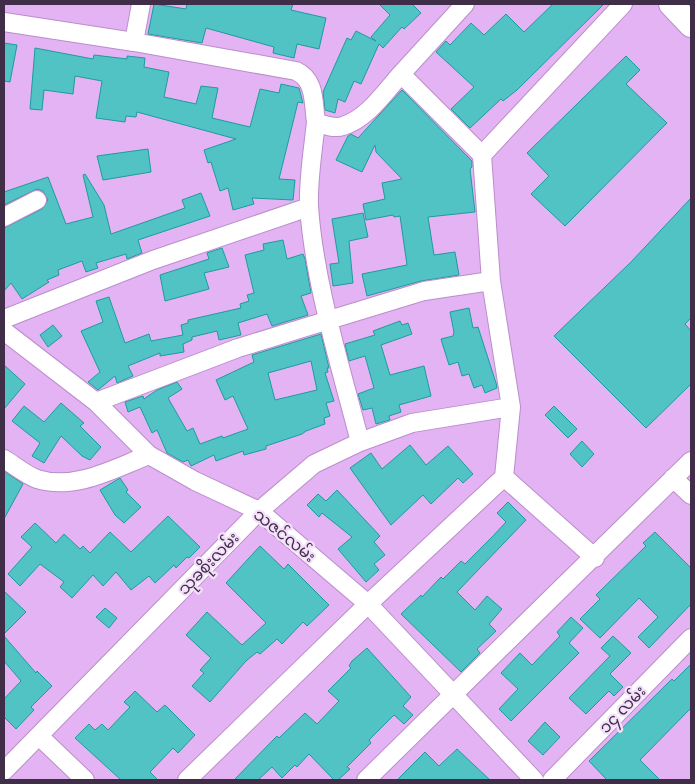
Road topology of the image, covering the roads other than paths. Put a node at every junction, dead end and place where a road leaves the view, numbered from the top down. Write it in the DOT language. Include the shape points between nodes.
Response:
graph roads {
  1 [pos="140,4"];
  2 [pos="465,4"];
  3 [pos="623,4"];
  4 [pos="671,4"];
  5 [pos="4,22"];
  6 [pos="691,25"];
  7 [pos="134,42"];
  8 [pos="401,74"];
  9 [pos="316,122"];
  10 [pos="482,155"];
  11 [pos="37,200"];
  12 [pos="310,206"];
  13 [pos="4,217"];
  14 [pos="491,281"];
  15 [pos="4,319"];
  16 [pos="329,320"];
  17 [pos="4,332"];
  18 [pos="96,402"];
  19 [pos="511,407"];
  20 [pos="360,442"];
  21 [pos="150,455"];
  22 [pos="4,459"];
  23 [pos="691,461"];
  24 [pos="504,477"];
  25 [pos="674,478"];
  26 [pos="691,495"];
  27 [pos="259,511"];
  28 [pos="595,558"];
  29 [pos="368,604"];
  30 [pos="691,638"];
  31 [pos="454,694"];
  32 [pos="39,736"];
  33 [pos="4,771"];
  34 [pos="85,780"];
  35 [pos="187,780"];
  36 [pos="366,780"];
  37 [pos="534,780"];
  38 [pos="552,780"];
  1 -- 7 [label="street"];
  2 -- 8 [label="street"];
  3 -- 10 [label="street"];
  4 -- 6 [label="street"];
  5 -- 7 [label="street"];
  7 -- 9 [label="street" via="296,71 310,82"];
  8 -- 9 [label="street" via="365,114 343,126"];
  8 -- 10 [label="street"];
  9 -- 12 [label="street"];
  10 -- 14 [label="street"];
  11 -- 13 [label="street"];
  12 -- 15 [label="street" via="153,260"];
  12 -- 16 [label="street"];
  14 -- 16 [label="street" via="424,291"];
  14 -- 19 [label="street"];
  16 -- 18 [label="street" via="238,348"];
  16 -- 20 [label="street"];
  17 -- 18 [label="street, သဇင်လမ်း"];
  18 -- 21 [label="street, သဇင်လမ်း"];
  19 -- 20 [label="street, သုခစိုးလမ်း" via="412,423"];
  19 -- 24 [label="street"];
  20 -- 27 [label="street, သုခစိုးလမ်း" via="314,464"];
  21 -- 22 [label="street" via="77,482 36,478"];
  21 -- 27 [label="street, သဇင်လမ်း"];
  23 -- 25 [label="street"];
  24 -- 28 [label="street"];
  24 -- 29 [label="street"];
  25 -- 26 [label="street"];
  25 -- 28 [label="street"];
  27 -- 29 [label="street, သဇင်လမ်း"];
  27 -- 32 [label="street, သုခစိုးလမ်း"];
  28 -- 31 [label="street"];
  29 -- 31 [label="street, သဇင်လမ်း"];
  29 -- 35 [label="street"];
  30 -- 38 [label="street, ၁၄ လမ်း"];
  31 -- 36 [label="street"];
  31 -- 37 [label="street, သဇင်လမ်း"];
  32 -- 33 [label="street, သုခစိုးလမ်း"];
  32 -- 34 [label="street"];
}
